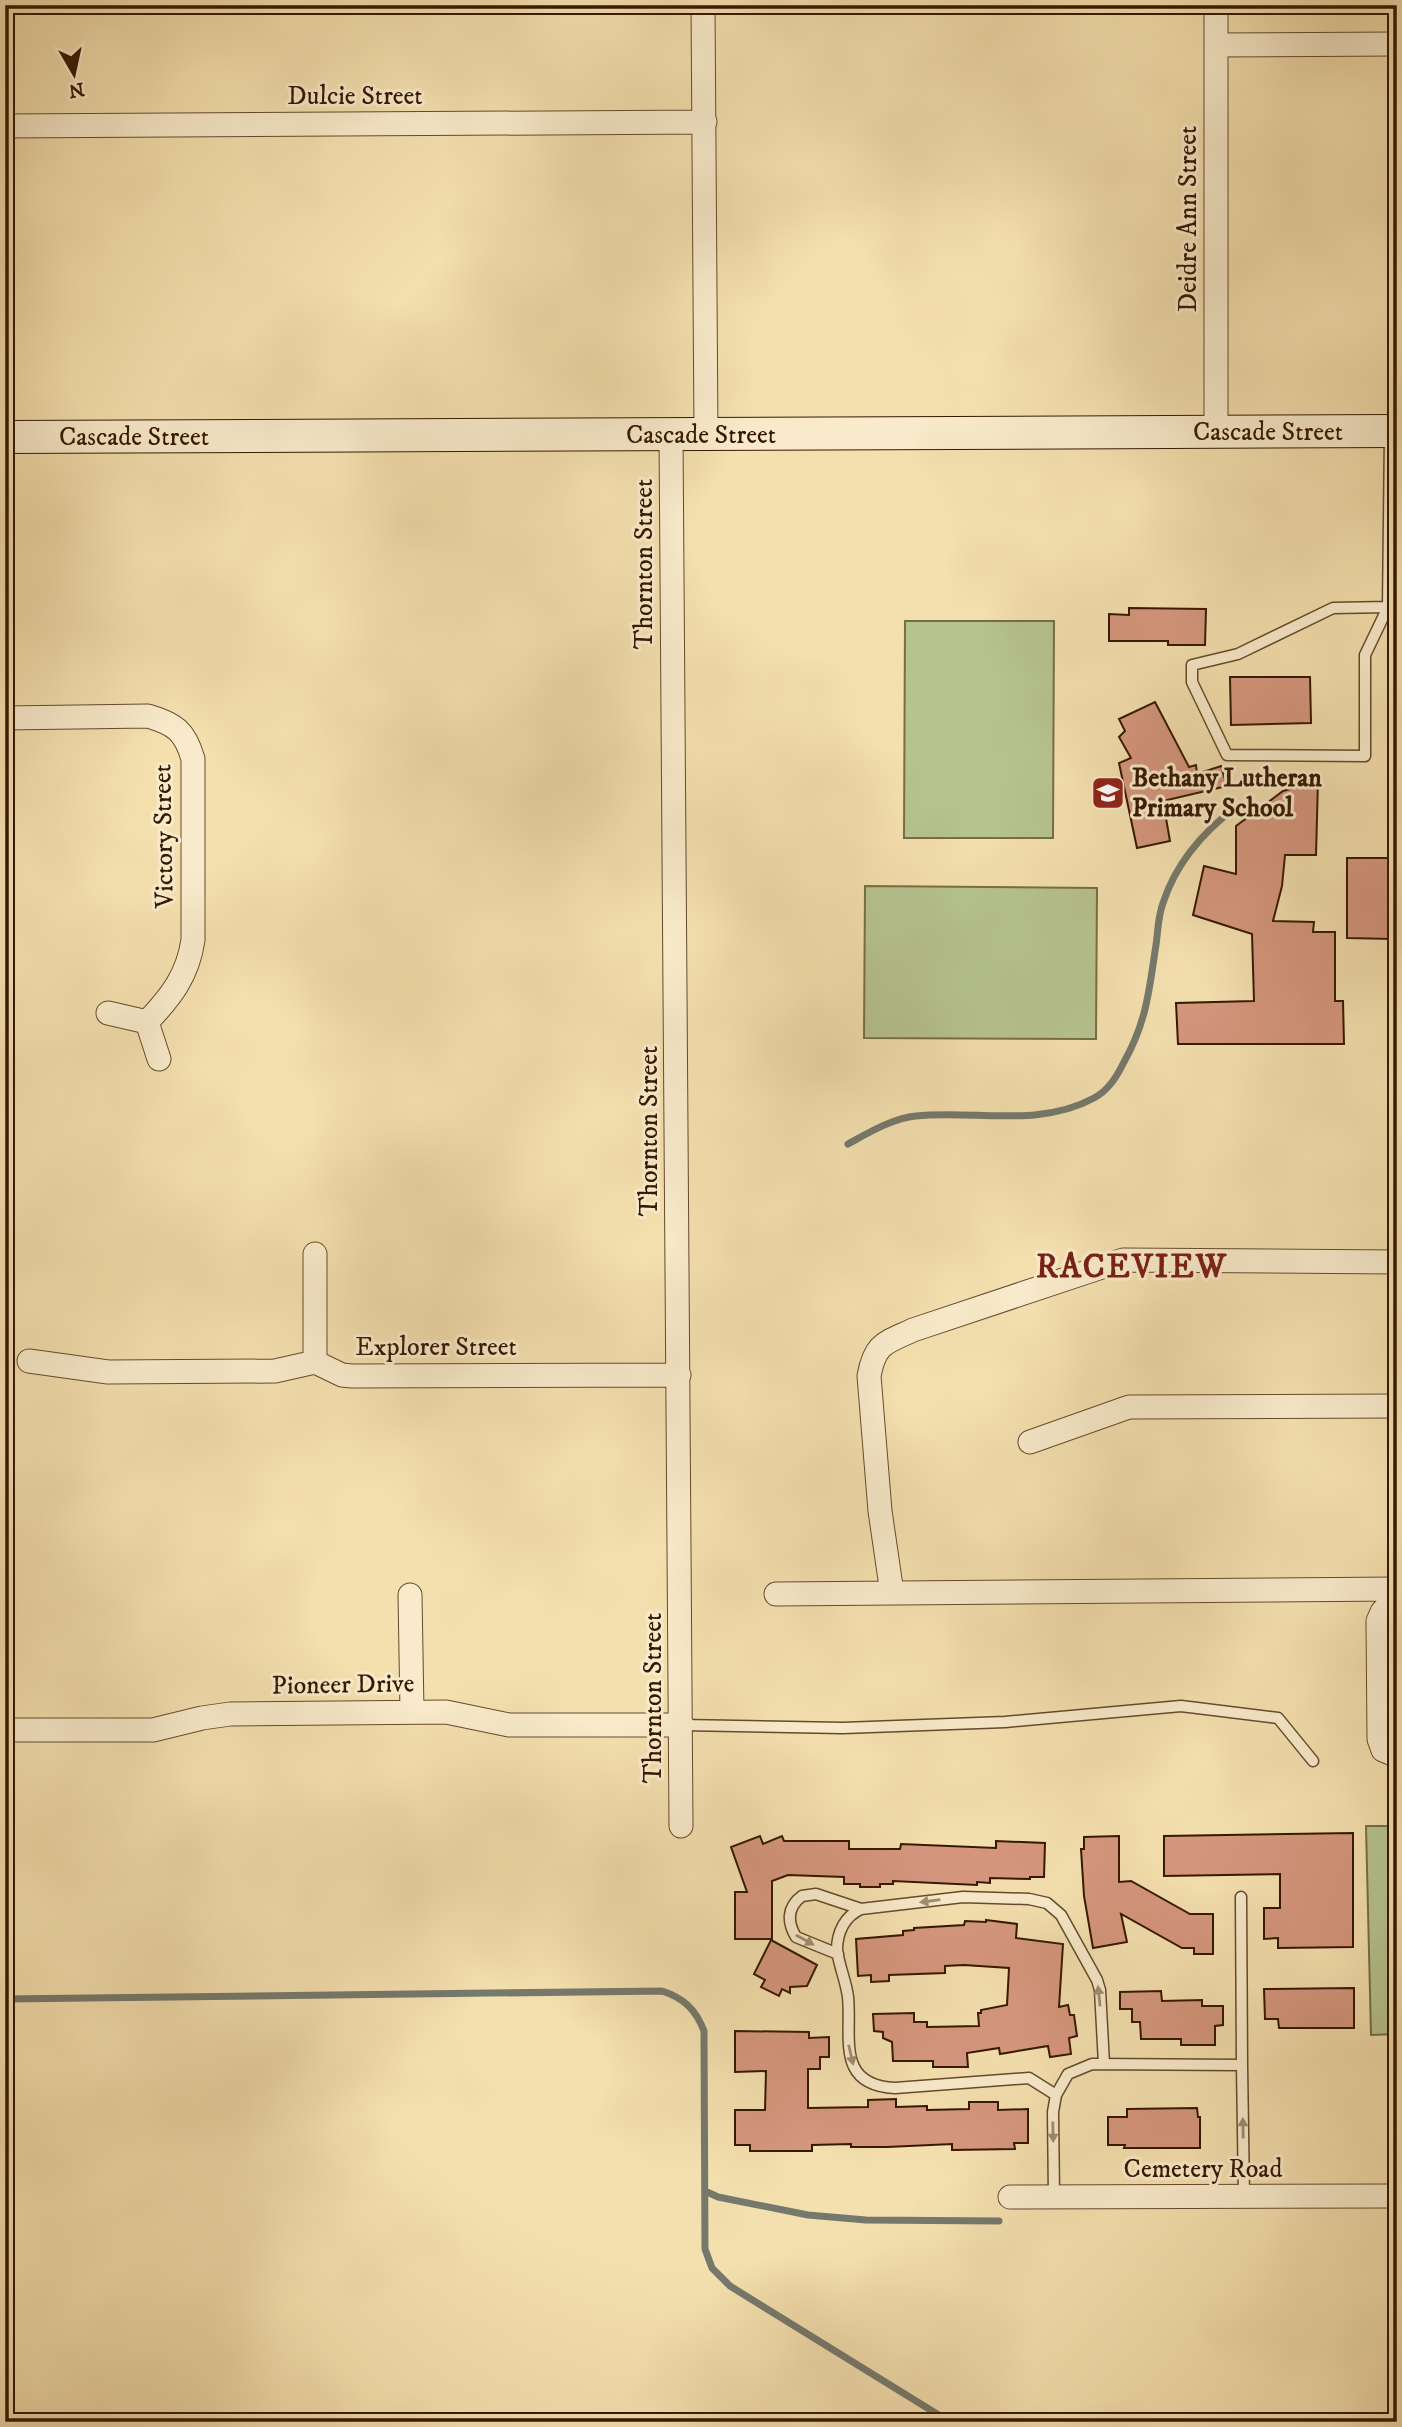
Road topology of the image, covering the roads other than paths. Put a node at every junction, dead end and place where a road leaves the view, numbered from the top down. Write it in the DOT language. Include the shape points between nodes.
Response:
graph roads {
  1 [pos="703,5"];
  2 [pos="1216,5"];
  3 [pos="1397,44"];
  4 [pos="1216,45"];
  5 [pos="705,122"];
  6 [pos="5,126"];
  7 [pos="1393,431"];
  8 [pos="1216,432"];
  9 [pos="671,435"];
  10 [pos="706,435"];
  11 [pos="5,438"];
  12 [pos="1388,607"];
  13 [pos="5,718"];
  14 [pos="108,1013"];
  15 [pos="148,1022"];
  16 [pos="159,1059"];
  17 [pos="315,1254"];
  18 [pos="1397,1262"];
  19 [pos="29,1361"];
  20 [pos="314,1362"];
  21 [pos="679,1376"];
  22 [pos="1397,1406"];
  23 [pos="1030,1442"];
  24 [pos="892,1593"];
  25 [pos="776,1594"];
  26 [pos="1396,1594"];
  27 [pos="410,1595"];
  28 [pos="412,1712"];
  29 [pos="681,1725"];
  30 [pos="5,1730"];
  31 [pos="1397,1756"];
  32 [pos="1313,1761"];
  33 [pos="681,1826"];
  34 [pos="1241,1897"];
  35 [pos="861,1909"];
  36 [pos="838,1954"];
  37 [pos="1104,2064"];
  38 [pos="1242,2065"];
  39 [pos="1056,2095"];
  40 [pos="1244,2196"];
  41 [pos="1397,2196"];
  42 [pos="1010,2197"];
  43 [pos="1054,2197"];
  1 -- 5 [label="street"];
  2 -- 4 [label="street, Deidre Ann Street"];
  3 -- 4 [label="street"];
  4 -- 8 [label="street, Deidre Ann Street"];
  5 -- 6 [label="street, Dulcie Street"];
  5 -- 10 [label="street"];
  7 -- 8 [label="main road, Cascade Street"];
  7 -- 12 [label="lane"];
  8 -- 10 [label="main road, Cascade Street"];
  9 -- 10 [label="main road, Cascade Street"];
  9 -- 11 [label="main road, Cascade Street"];
  9 -- 21 [label="street, Thornton Street"];
  12 -- 12 [label="lane" via="1365,655 1365,756 1227,755 1192,682 1192,665 1238,654 1333,608"];
  13 -- 15 [label="street, Victory Street" via="148,716 180,730 188,743 193,759 193,940 181,980"];
  14 -- 15 [label="street"];
  15 -- 16 [label="street"];
  17 -- 20 [label="street"];
  18 -- 24 [label="street" via="1124,1260 883,1344 872,1357 869,1376"];
  19 -- 20 [label="street" via="108,1372 275,1371"];
  20 -- 21 [label="street, Explorer Street" via="352,1376"];
  21 -- 29 [label="street, Thornton Street"];
  22 -- 23 [label="street" via="1129,1407"];
  24 -- 25 [label="street"];
  24 -- 26 [label="street"];
  26 -- 31 [label="street" via="1382,1612 1378,1634 1379,1739 1383,1750"];
  27 -- 28 [label="street"];
  28 -- 29 [label="street, Pioneer Drive" via="446,1712 509,1725"];
  28 -- 30 [label="street, Pioneer Drive" via="230,1714 153,1730"];
  29 -- 32 [label="lane" via="843,1728 1005,1723 1181,1706 1278,1718"];
  29 -- 33 [label="street, Thornton Street"];
  34 -- 38 [label="lane"];
  35 -- 36 [label="lane" via="844,1923"];
  35 -- 36 [label="lane, one-way" via="816,1894 802,1896 791,1908 789,1920 796,1937"];
  37 -- 35 [label="lane, one-way" via="1097,1980 1060,1915 1047,1903 963,1897"];
  36 -- 39 [label="lane, one-way" via="848,1998 848,2055 868,2080 895,2088 1029,2078"];
  37 -- 38 [label="lane"];
  37 -- 39 [label="lane" via="1068,2074"];
  40 -- 38 [label="lane, one-way"];
  39 -- 43 [label="lane, one-way"];
  40 -- 41 [label="street, Cemetery Road"];
  40 -- 43 [label="street, Cemetery Road"];
  42 -- 43 [label="street, Cemetery Road"];
}
